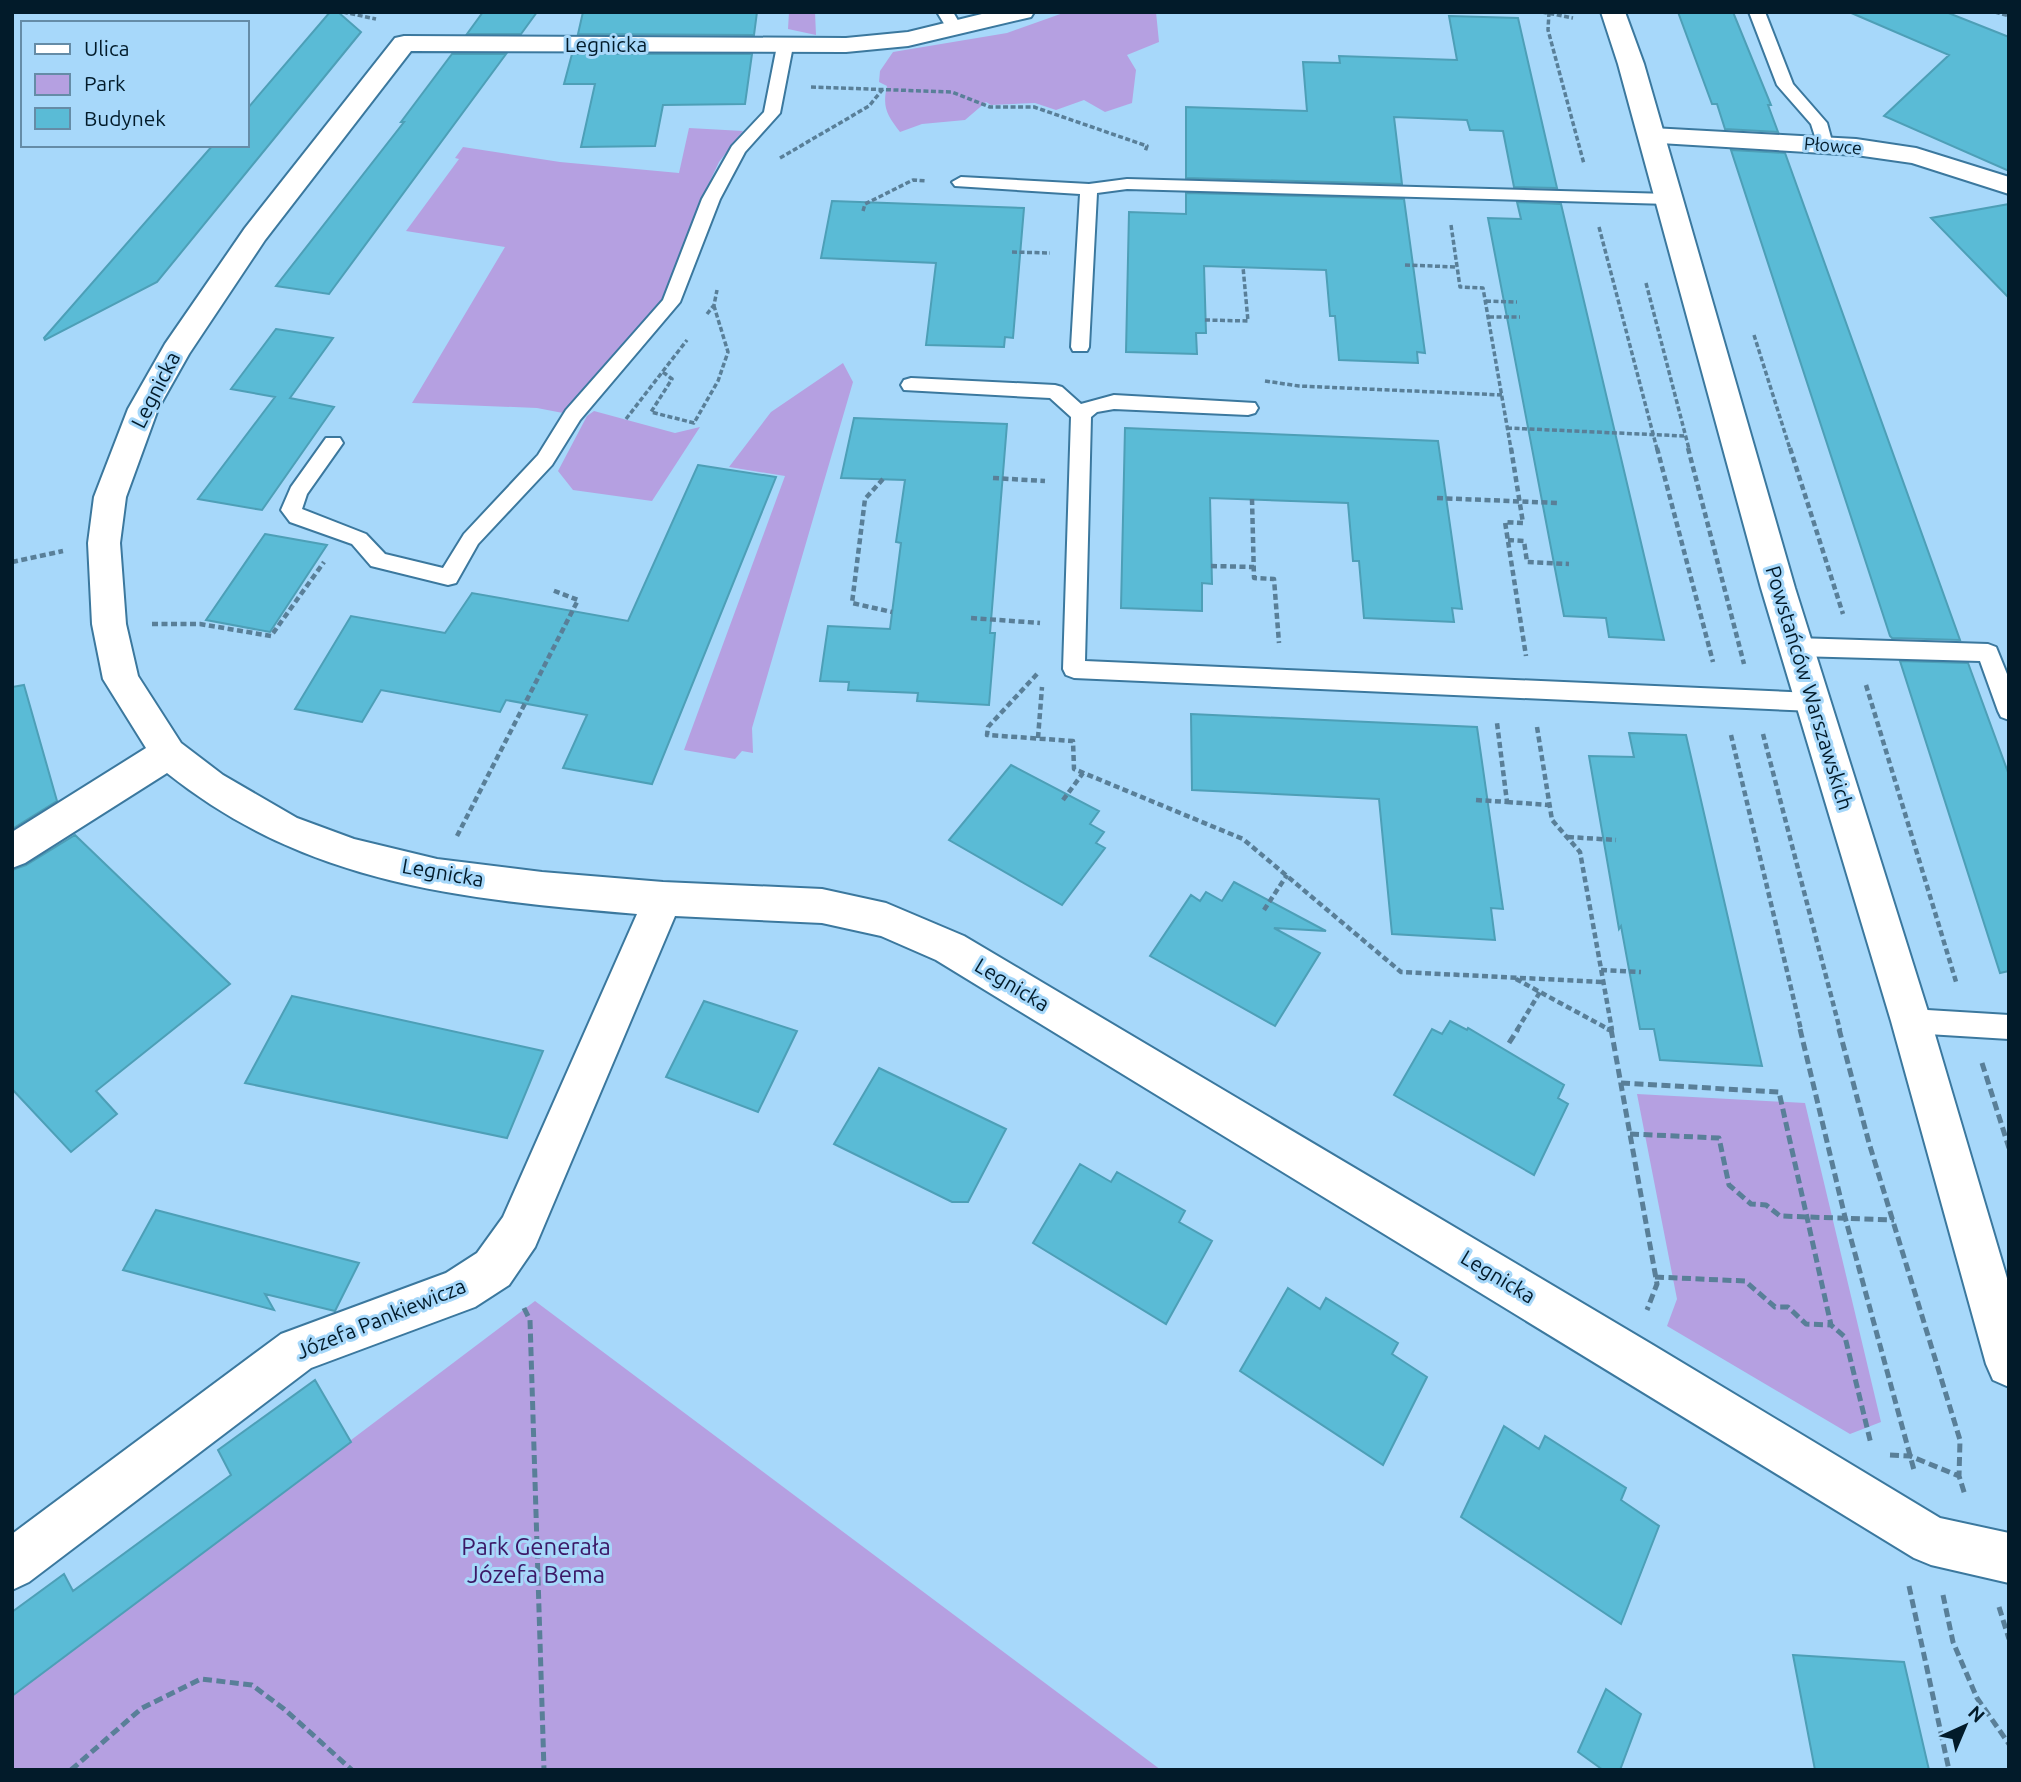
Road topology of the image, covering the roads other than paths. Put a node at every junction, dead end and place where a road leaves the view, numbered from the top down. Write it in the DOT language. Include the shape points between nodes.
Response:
graph roads {
  1 [pos="1022,12"];
  2 [pos="1613,12"];
  3 [pos="1757,12"];
  4 [pos="950,21"];
  5 [pos="785,46"];
  6 [pos="1652,136"];
  7 [pos="1825,145"];
  8 [pos="961,182"];
  9 [pos="2009,186"];
  10 [pos="1089,189"];
  11 [pos="1669,199"];
  12 [pos="1080,346"];
  13 [pos="911,384"];
  14 [pos="1248,408"];
  15 [pos="1081,415"];
  16 [pos="333,443"];
  17 [pos="1796,647"];
  18 [pos="1813,702"];
  19 [pos="2009,711"];
  20 [pos="168,753"];
  21 [pos="12,852"];
  22 [pos="663,899"];
  23 [pos="1911,1021"];
  24 [pos="2009,1027"];
  25 [pos="2009,1364"];
  26 [pos="2009,1558"];
  27 [pos="12,1565"];
  1 -- 4 [label="street, Legnicka"];
  2 -- 6 [label="street, Powstańców Warszawskich"];
  3 -- 7 [label="lane" via="1785,85 1819,124"];
  4 -- 5 [label="street, Legnicka" via="908,39"];
  5 -- 16 [label="lane" via="772,113 738,150 711,199 671,302 573,415 545,460 471,539 448,577 378,560 359,539 297,517 291,510 298,492"];
  5 -- 20 [label="street, Legnicka" via="404,43 255,234 176,351 143,408 110,497 104,543 109,624 121,679"];
  6 -- 7 [label="street, Płowce"];
  6 -- 11 [label="street, Powstańców Warszawskich"];
  7 -- 9 [label="street, Płowce" via="1916,156"];
  8 -- 10 [label="lane"];
  10 -- 11 [label="lane" via="1127,184"];
  10 -- 12 [label="lane"];
  11 -- 17 [label="street, Powstańców Warszawskich"];
  13 -- 15 [label="lane" via="1055,392"];
  14 -- 15 [label="lane" via="1114,402 1091,406"];
  15 -- 18 [label="lane" via="1074,669"];
  17 -- 18 [label="street, Powstańców Warszawskich"];
  17 -- 19 [label="lane" via="1988,653"];
  18 -- 23 [label="street, Powstańców Warszawskich"];
  20 -- 21 [label="street"];
  20 -- 22 [label="street, Legnicka" via="210,786 284,829 352,855 437,874 542,889"];
  22 -- 26 [label="street, Legnicka" via="822,906 886,920 950,948 1931,1541"];
  22 -- 27 [label="street, Józefa Pankiewicza" via="519,1231 493,1269 458,1291 297,1350"];
  23 -- 24 [label="lane"];
  23 -- 25 [label="street, Powstańców Warszawskich"];
}
